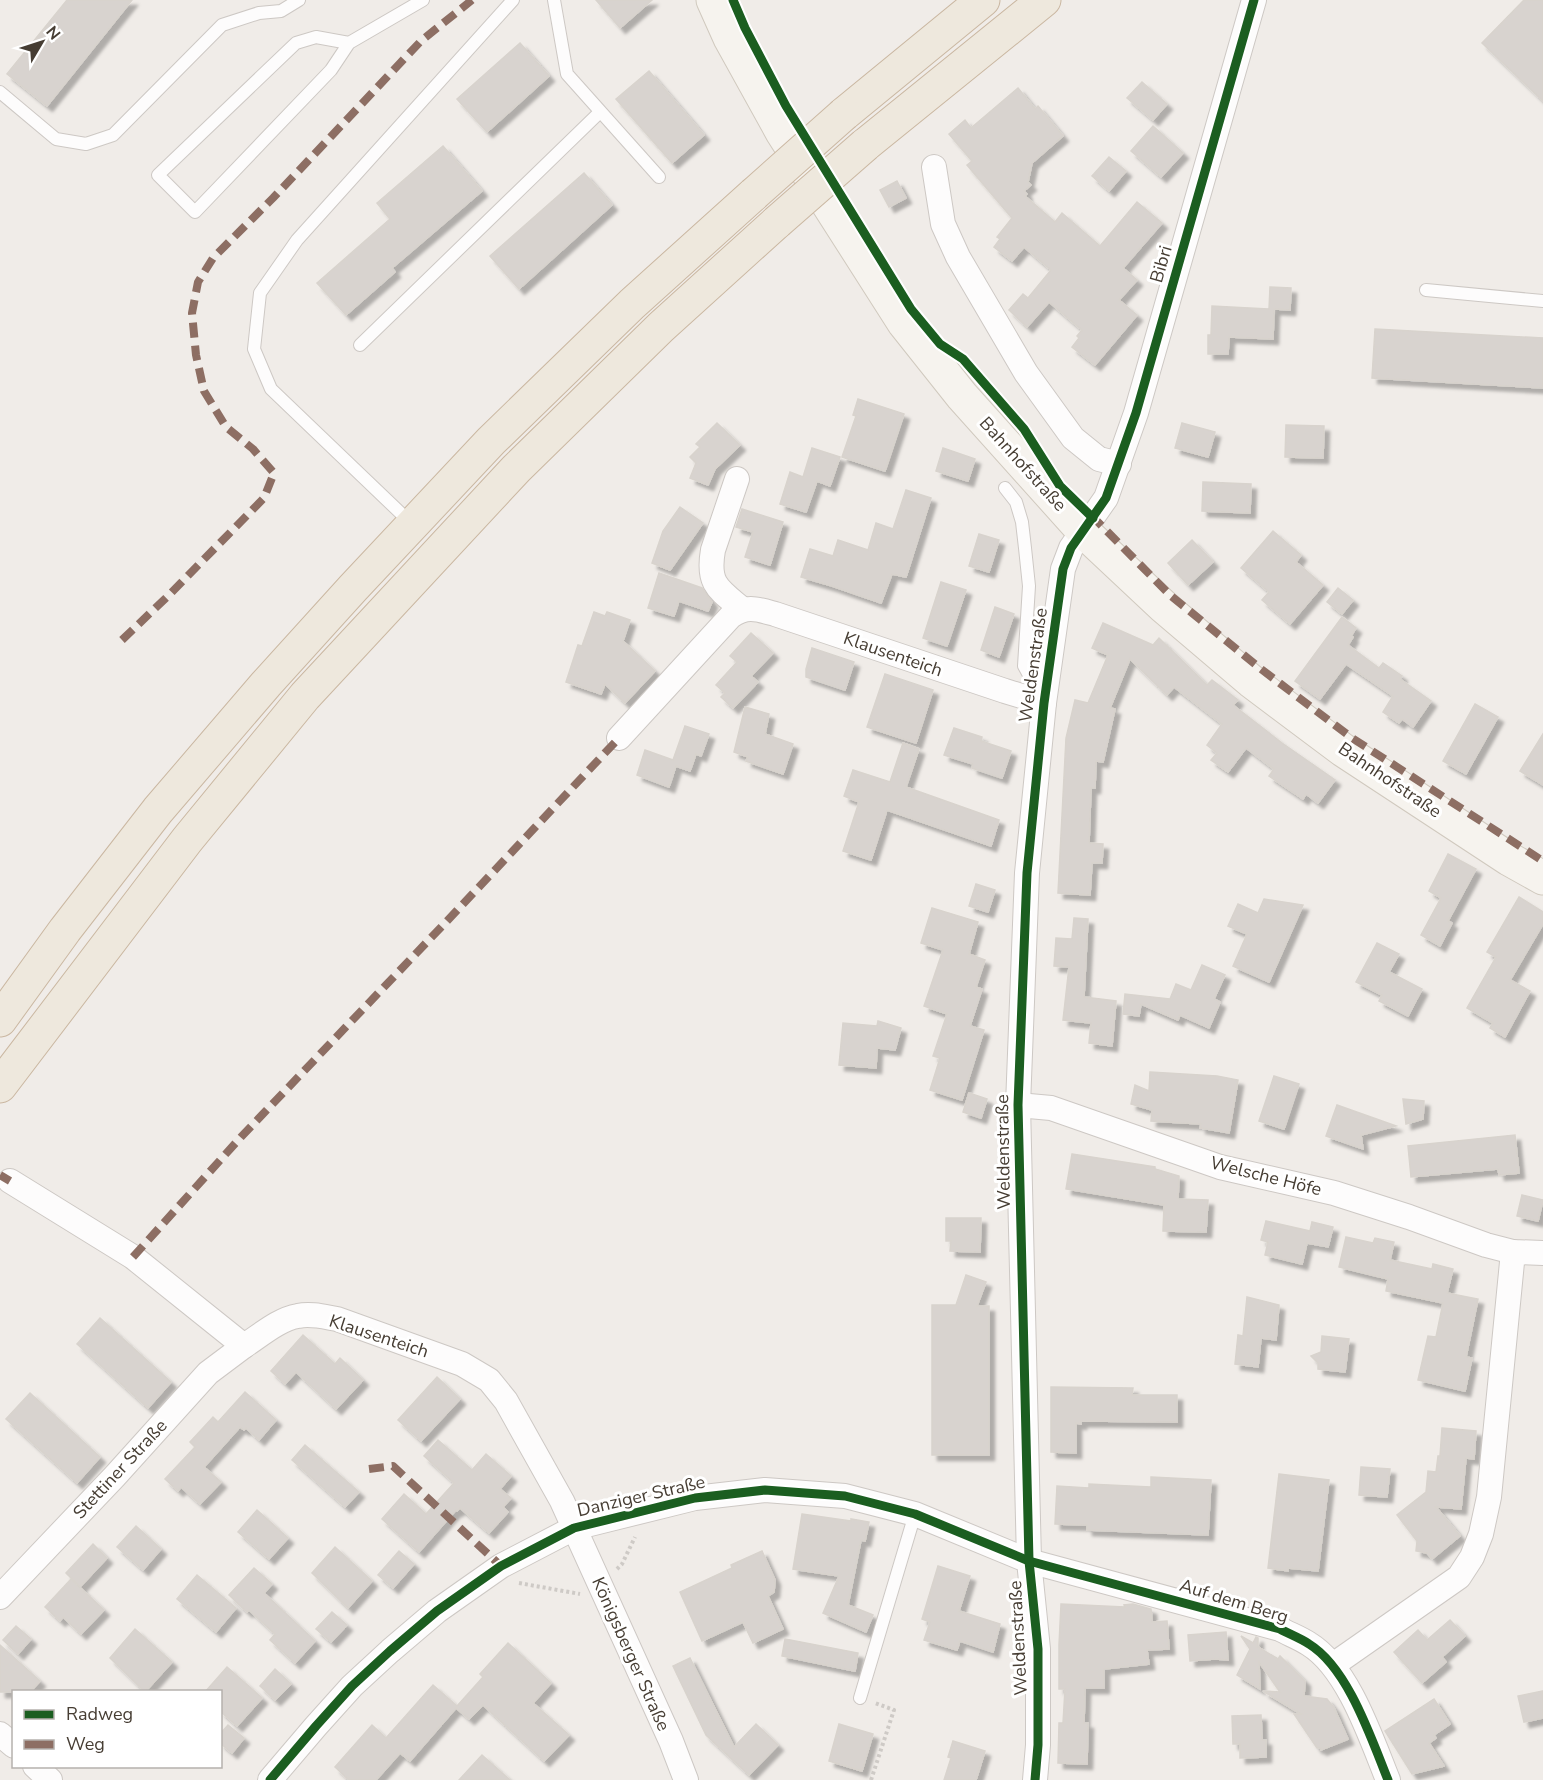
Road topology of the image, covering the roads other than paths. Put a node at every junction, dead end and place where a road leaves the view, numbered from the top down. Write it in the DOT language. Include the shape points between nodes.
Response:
graph roads {
  1 [pos="299,0"];
  2 [pos="423,0"];
  3 [pos="513,0"];
  4 [pos="554,0"];
  5 [pos="713,0"];
  6 [pos="983,0"];
  7 [pos="1044,0"];
  8 [pos="1254,0"];
  9 [pos="349,43"];
  10 [pos="0,92"];
  11 [pos="600,112"];
  12 [pos="934,167"];
  13 [pos="659,177"];
  14 [pos="1426,290"];
  15 [pos="1543,301"];
  16 [pos="360,345"];
  17 [pos="1119,464"];
  18 [pos="736,479"];
  19 [pos="1005,488"];
  20 [pos="413,525"];
  21 [pos="1083,531"];
  22 [pos="742,609"];
  23 [pos="1044,703"];
  24 [pos="619,738"];
  25 [pos="1543,878"];
  26 [pos="0,1020"];
  27 [pos="0,1086"];
  28 [pos="1018,1105"];
  29 [pos="10,1181"];
  30 [pos="1513,1252"];
  31 [pos="1543,1253"];
  32 [pos="244,1346"];
  33 [pos="915,1514"];
  34 [pos="573,1528"];
  35 [pos="1029,1561"];
  36 [pos="0,1597"];
  37 [pos="1333,1665"];
  38 [pos="860,1698"];
  39 [pos="0,1734"];
  40 [pos="12,1744"];
  41 [pos="36,1768"];
  42 [pos="50,1780"];
  43 [pos="270,1780"];
  44 [pos="686,1780"];
  45 [pos="1035,1780"];
  46 [pos="1388,1780"];
  1 -- 10 [label="lane" via="281,11 259,13 222,25 113,135 86,144 56,139"];
  2 -- 9 [label="lane"];
  3 -- 20 [label="lane" via="297,240 260,292 254,349 271,389"];
  4 -- 11 [label="lane" via="567,74"];
  5 -- 21 [label="main road, Bahnhofstraße" via="782,132 904,322 962,396"];
  6 -- 20 [label="highway, bridge" via="844,114 624,312 491,441"];
  7 -- 27 [label="highway, bridge" via="777,222 661,327 516,469 305,696 187,840"];
  8 -- 17 [label="street, Bibri"];
  9 -- 9 [label="lane" via="316,37 296,43 158,175 195,212 331,70"];
  11 -- 13 [label="lane"];
  11 -- 16 [label="lane"];
  12 -- 17 [label="street" via="943,224 1026,373 1073,438 1100,459"];
  14 -- 15 [label="lane"];
  17 -- 21 [label="street, Bibri" via="1106,498"];
  18 -- 22 [label="street" via="713,550 711,575 718,589"];
  19 -- 23 [label="lane, Weldenstraße" via="1016,502 1025,548 1029,586 1024,666"];
  20 -- 26 [label="highway" via="266,684 158,810"];
  21 -- 23 [label="street, Weldenstraße" via="1064,568"];
  21 -- 25 [label="main road, Bahnhofstraße" via="1251,681 1343,750"];
  22 -- 23 [label="street, Klausenteich" via="775,614"];
  22 -- 24 [label="street" via="731,616"];
  23 -- 28 [label="street, Weldenstraße" via="1027,873"];
  28 -- 30 [label="street, Welsche Höfe" via="1051,1108 1220,1167 1334,1193"];
  28 -- 35 [label="street, Weldenstraße"];
  29 -- 32 [label="street" via="133,1257"];
  30 -- 31 [label="street, Welsche Höfe"];
  30 -- 37 [label="street" via="1489,1497 1475,1549 1459,1577"];
  32 -- 34 [label="street, Klausenteich" via="284,1320 299,1315 316,1316 337,1319 462,1364 489,1380 506,1401"];
  32 -- 36 [label="street, Stettiner Straße" via="208,1373"];
  33 -- 34 [label="street, Danziger Straße" via="845,1496 765,1490 695,1498"];
  33 -- 35 [label="street, Danziger Straße"];
  33 -- 38 [label="lane"];
  34 -- 43 [label="street, Danziger Straße" via="501,1566 437,1611 352,1686"];
  34 -- 44 [label="street, Königsberger Straße"];
  35 -- 37 [label="street, Auf dem Berg" via="1280,1629 1310,1644"];
  35 -- 45 [label="street, Weldenstraße" via="1038,1649"];
  37 -- 46 [label="street, Auf dem Berg" via="1354,1701"];
  39 -- 40 [label="street"];
  41 -- 42 [label="street"];
}
